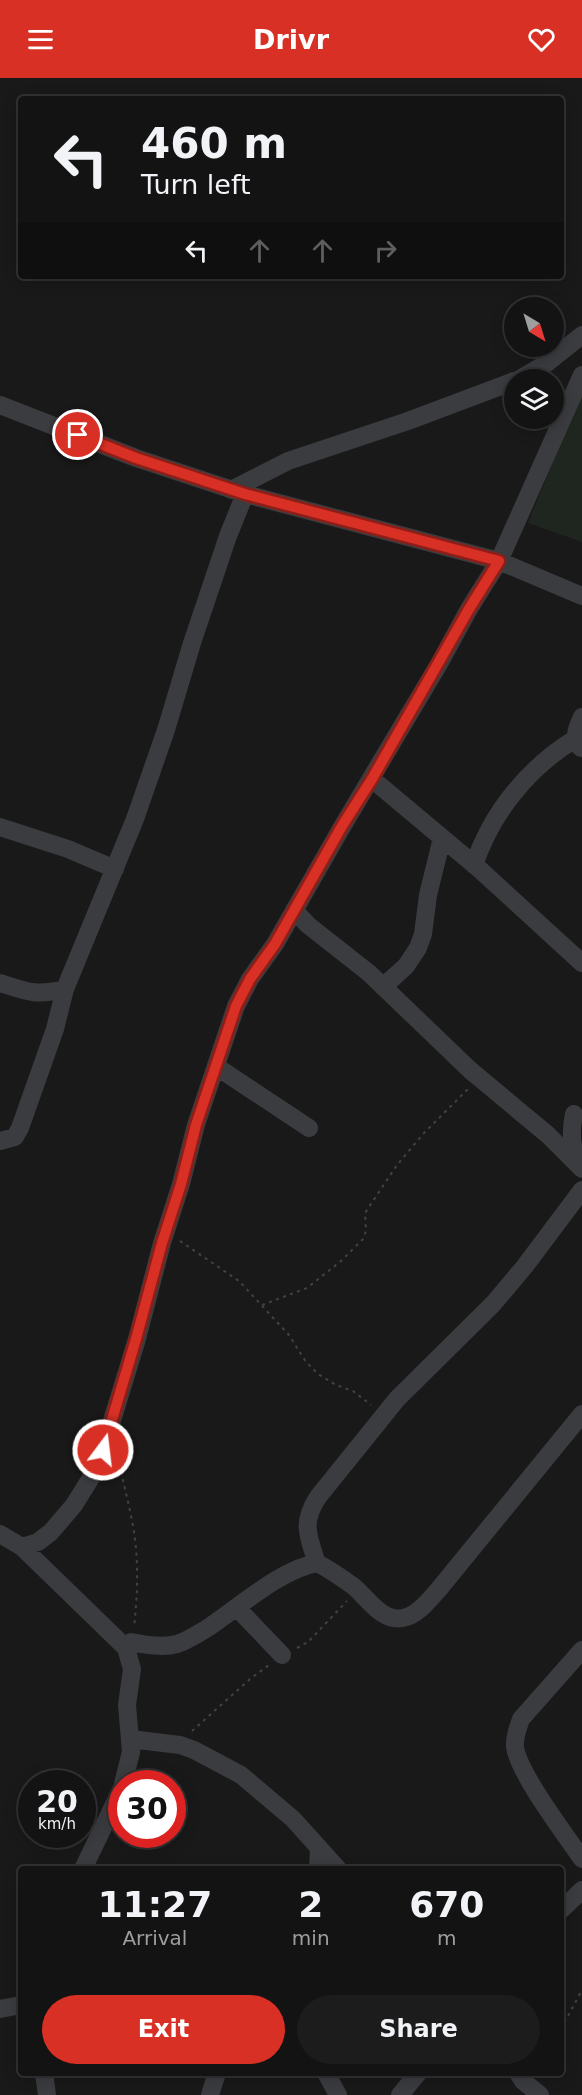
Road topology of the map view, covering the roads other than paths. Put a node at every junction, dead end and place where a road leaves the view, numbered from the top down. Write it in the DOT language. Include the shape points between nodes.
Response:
graph roads {
  1 [pos="582,335"];
  2 [pos="537,369"];
  3 [pos="582,375"];
  4 [pos="504,385"];
  5 [pos="0,405"];
  6 [pos="238,492"];
  7 [pos="499,561"];
  8 [pos="582,596"];
  9 [pos="582,717"];
  10 [pos="579,744"];
  11 [pos="372,779"];
  12 [pos="0,827"];
  13 [pos="442,838"];
  14 [pos="474,865"];
  15 [pos="115,869"];
  16 [pos="294,910"];
  17 [pos="582,963"];
  18 [pos="0,983"];
  19 [pos="383,987"];
  20 [pos="65,989"];
  21 [pos="217,1067"];
  22 [pos="578,1110"];
  23 [pos="309,1128"];
  24 [pos="548,1135"];
  25 [pos="0,1141"];
  26 [pos="579,1166"];
  27 [pos="582,1190"];
  28 [pos="582,1414"];
  29 [pos="0,1534"];
  30 [pos="22,1547"];
  31 [pos="317,1563"];
  32 [pos="237,1608"];
  33 [pos="131,1642"];
  34 [pos="582,1650"];
  35 [pos="282,1655"];
  36 [pos="130,1739"];
  37 [pos="126,1770"];
  38 [pos="108,1817"];
  39 [pos="320,1848"];
  40 [pos="582,1859"];
  41 [pos="84,1866"];
  42 [pos="318,1866"];
  43 [pos="335,1866"];
  44 [pos="582,1890"];
  45 [pos="564,1907"];
  46 [pos="18,2006"];
  47 [pos="0,2009"];
  48 [pos="44,2076"];
  49 [pos="217,2076"];
  50 [pos="328,2076"];
  51 [pos="416,2076"];
  52 [pos="520,2076"];
  53 [pos="47,2095"];
  54 [pos="210,2095"];
  55 [pos="338,2095"];
  56 [pos="400,2095"];
  57 [pos="540,2095"];
  1 -- 2 [label="street"];
  3 -- 7 [label="street"];
  4 -- 6 [label="street" via="408,422 288,461"];
  5 -- 6 [label="street" via="136,458"];
  6 -- 7 [label="street"];
  6 -- 15 [label="street" via="228,536 166,730"];
  7 -- 8 [label="street"];
  7 -- 11 [label="street"];
  9 -- 10 [label="street" via="575,735"];
  10 -- 14 [label="street" via="556,751 497,814"];
  11 -- 13 [label="street"];
  11 -- 16 [label="street"];
  12 -- 15 [label="street"];
  13 -- 14 [label="street"];
  13 -- 19 [label="street" via="418,948 406,966"];
  14 -- 17 [label="street"];
  15 -- 20 [label="street"];
  16 -- 19 [label="street"];
  16 -- 21 [label="street" via="236,1006"];
  18 -- 20 [label="street" via="30,993"];
  19 -- 24 [label="street" via="479,1078"];
  20 -- 25 [label="street" via="20,1128 15,1137"];
  21 -- 23 [label="street"];
  21 -- 30 [label="street" via="196,1125 103,1450 74,1505 51,1532"];
  22 -- 24 [label="street"];
  22 -- 26 [label="street" via="571,1141"];
  24 -- 26 [label="street"];
  27 -- 31 [label="street" via="493,1304 432,1362 318,1497 309,1511 306,1527"];
  28 -- 31 [label="street" via="439,1589 413,1614 401,1619 383,1614 354,1587"];
  29 -- 30 [label="street"];
  30 -- 36 [label="street" via="126,1648 132,1669 127,1705"];
  31 -- 32 [label="street" via="301,1566"];
  32 -- 33 [label="street" via="176,1644 153,1646"];
  32 -- 35 [label="street"];
  34 -- 40 [label="street" via="521,1719 515,1747 525,1772"];
  36 -- 37 [label="street"];
  36 -- 39 [label="street" via="180,1745 241,1775"];
  38 -- 41 [label="street"];
  39 -- 42 [label="street"];
  39 -- 43 [label="street"];
  44 -- 45 [label="street"];
  46 -- 47 [label="street"];
  48 -- 53 [label="street"];
  49 -- 54 [label="street"];
  50 -- 55 [label="street"];
  51 -- 56 [label="street"];
  52 -- 57 [label="street"];
}
